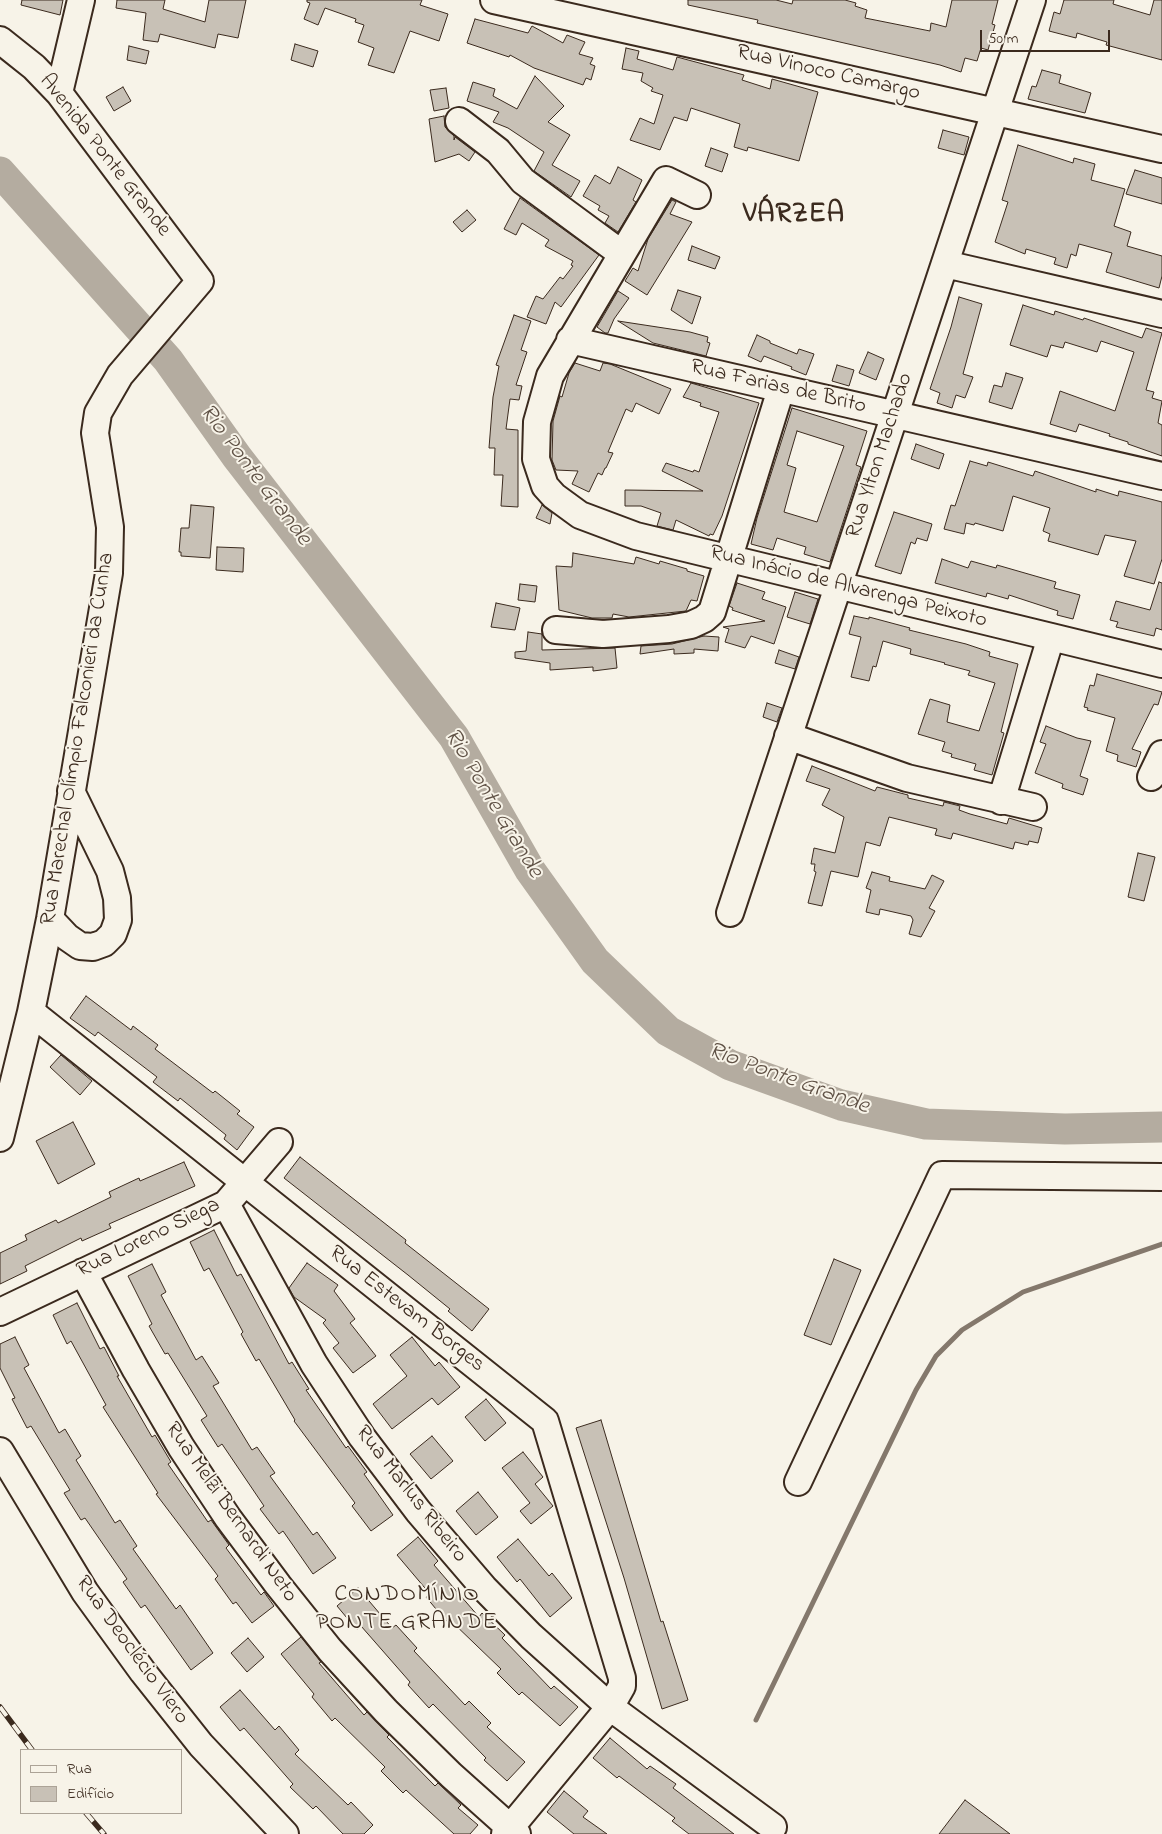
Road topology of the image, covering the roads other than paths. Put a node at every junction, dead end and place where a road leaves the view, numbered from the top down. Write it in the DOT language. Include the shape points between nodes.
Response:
graph roads {
  1 [pos="81,0"];
  2 [pos="494,0"];
  3 [pos="1032,0"];
  4 [pos="574,9"];
  5 [pos="0,40"];
  6 [pos="59,93"];
  7 [pos="995,112"];
  8 [pos="459,121"];
  9 [pos="1162,149"];
  10 [pos="696,195"];
  11 [pos="622,254"];
  12 [pos="945,264"];
  13 [pos="200,281"];
  14 [pos="1162,314"];
  15 [pos="570,340"];
  16 [pos="781,389"];
  17 [pos="895,415"];
  18 [pos="1162,476"];
  19 [pos="729,559"];
  20 [pos="838,585"];
  21 [pos="556,630"];
  22 [pos="1051,637"];
  23 [pos="1162,664"];
  24 [pos="788,736"];
  25 [pos="1162,754"];
  26 [pos="1151,777"];
  27 [pos="71,791"];
  28 [pos="1001,801"];
  29 [pos="1033,808"];
  30 [pos="730,912"];
  31 [pos="50,919"];
  32 [pos="31,1012"];
  33 [pos="0,1138"];
  34 [pos="279,1142"];
  35 [pos="1162,1177"];
  36 [pos="245,1182"];
  37 [pos="226,1204"];
  38 [pos="83,1272"];
  39 [pos="0,1312"];
  40 [pos="0,1452"];
  41 [pos="798,1482"];
  42 [pos="610,1707"];
  43 [pos="773,1827"];
  44 [pos="510,1832"];
  45 [pos="285,1834"];
  1 -- 6 [label="street"];
  2 -- 4 [label="street, Rua Vinoco Camargo"];
  3 -- 7 [label="street, Rua Ylton Machado"];
  4 -- 7 [label="street, Rua Vinoco Camargo"];
  5 -- 6 [label="street, Avenida Ponte Grande" via="34,67"];
  6 -- 13 [label="street, Avenida Ponte Grande"];
  7 -- 9 [label="street, Rua Vinoco Camargo"];
  7 -- 12 [label="street, Rua Ylton Machado"];
  8 -- 11 [label="street" via="498,151 523,181"];
  10 -- 11 [label="street" via="666,180"];
  11 -- 15 [label="street"];
  12 -- 14 [label="street"];
  12 -- 17 [label="street, Rua Ylton Machado"];
  13 -- 27 [label="street, Rua Marechal Olímpio Falconieri da Cunha" via="120,375 98,413 95,433 111,550"];
  15 -- 16 [label="street, Rua Farias de Brito"];
  15 -- 19 [label="street, Rua Inácio de Alvarenga Peixoto" via="550,376 536,422 536,459 545,486 580,515 604,526"];
  16 -- 17 [label="street, Rua Farias de Brito"];
  16 -- 19 [label="street"];
  17 -- 18 [label="street, Rua Farias de Brito"];
  17 -- 20 [label="street, Rua Ylton Machado"];
  19 -- 20 [label="street, Rua Inácio de Alvarenga Peixoto"];
  19 -- 21 [label="street" via="712,612 691,625 635,633"];
  20 -- 22 [label="street, Rua Inácio de Alvarenga Peixoto"];
  20 -- 24 [label="street, Rua Ylton Machado"];
  22 -- 23 [label="street, Rua Inácio de Alvarenga Peixoto"];
  22 -- 28 [label="street"];
  24 -- 28 [label="street" via="907,778"];
  24 -- 30 [label="street, Rua Ylton Machado"];
  25 -- 26 [label="street"];
  27 -- 31 [label="street, Rua Marechal Olímpio Falconieri da Cunha"];
  27 -- 31 [label="street" via="110,871 117,898 118,920 113,934 94,947 80,946"];
  28 -- 29 [label="street"];
  31 -- 32 [label="street, Rua Marechal Olímpio Falconieri da Cunha"];
  32 -- 33 [label="street, Rua Marechal Olímpio Falconieri da Cunha"];
  32 -- 36 [label="street, Rua Estevam Borges"];
  34 -- 36 [label="street, Rua Loreno Siega"];
  35 -- 41 [label="street" via="942,1175"];
  36 -- 37 [label="street, Rua Loreno Siega"];
  36 -- 42 [label="street, Rua Estevam Borges" via="545,1421 622,1678 620,1694"];
  37 -- 38 [label="street, Rua Loreno Siega"];
  37 -- 42 [label="street, Rua Marlus Ribeiro" via="314,1364 362,1437 418,1511 484,1588 531,1636"];
  38 -- 39 [label="street, Rua Loreno Siega"];
  38 -- 44 [label="street, Rua Melzi Bernardi Neto" via="181,1447 278,1585 330,1650 386,1710"];
  40 -- 45 [label="street, Rua Deoclécio Viero" via="85,1592 143,1672 201,1745"];
  42 -- 43 [label="street, Rua Marlus Ribeiro"];
  42 -- 44 [label="street, Rua Estevam Borges"];
}
